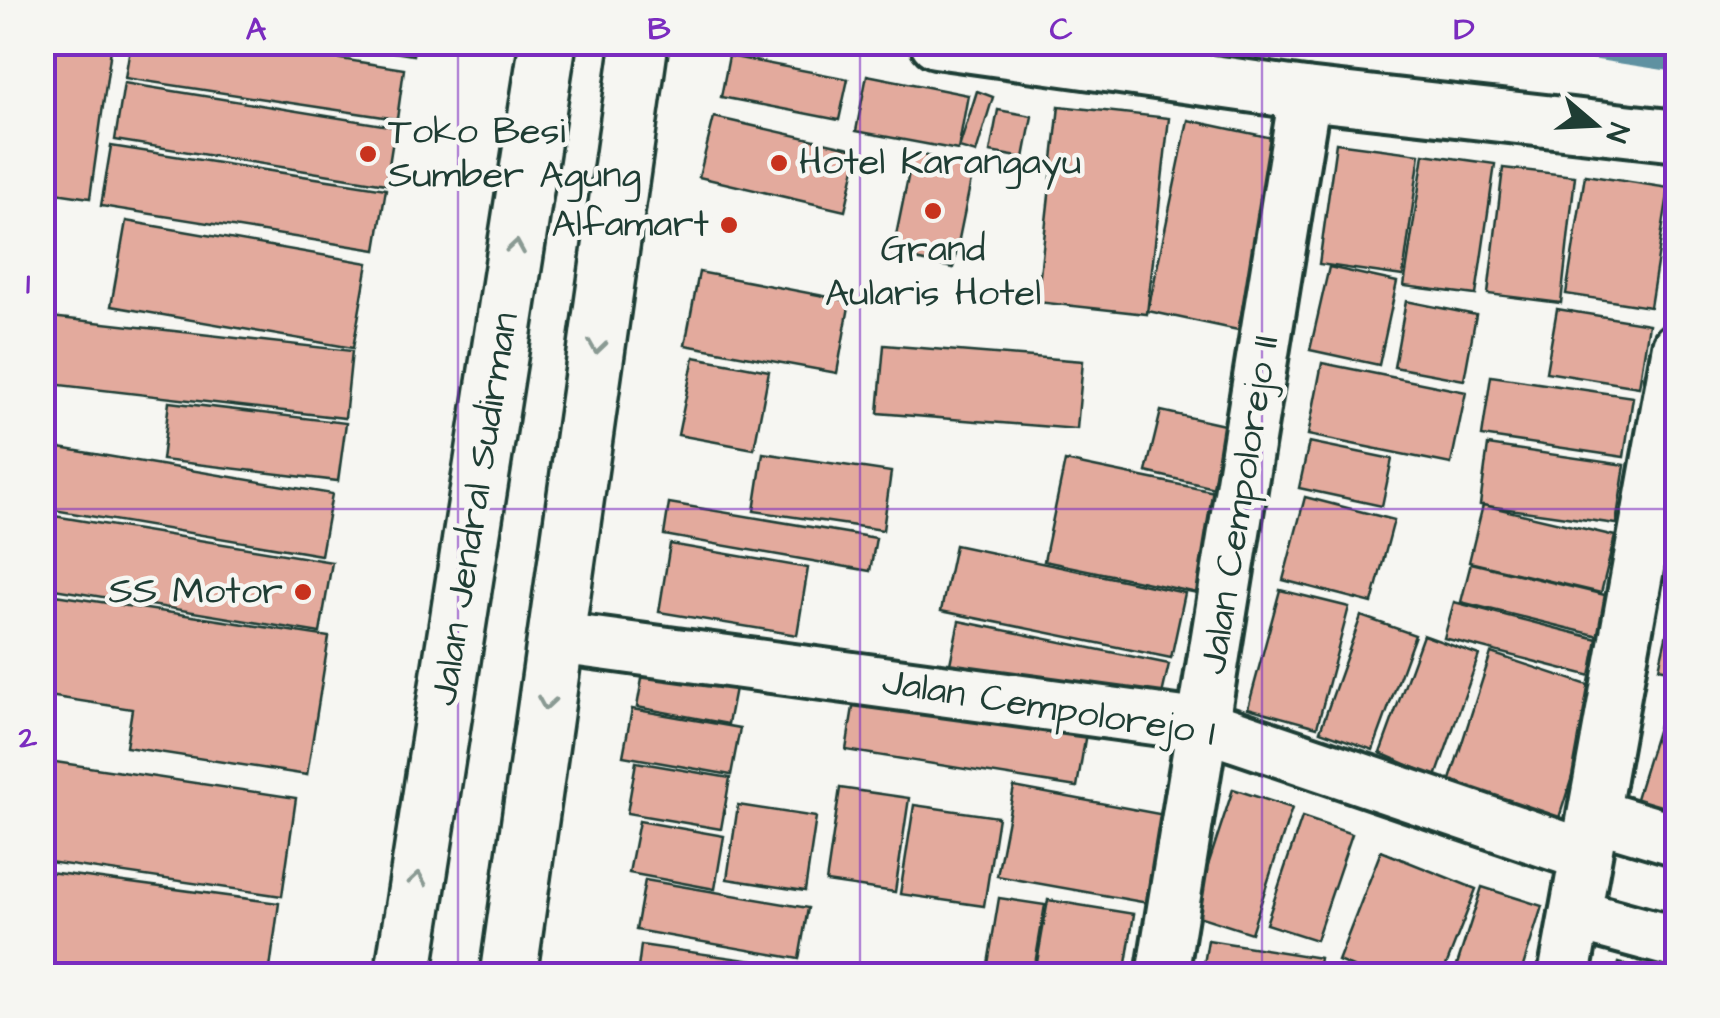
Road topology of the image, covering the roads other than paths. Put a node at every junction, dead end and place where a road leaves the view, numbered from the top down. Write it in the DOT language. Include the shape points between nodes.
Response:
graph roads {
  1 [pos="548,42"];
  2 [pos="640,42"];
  3 [pos="936,42"];
  4 [pos="1305,94"];
  5 [pos="1678,136"];
  6 [pos="1678,347"];
  7 [pos="556,638"];
  8 [pos="1206,726"];
  9 [pos="1590,834"];
  10 [pos="1678,840"];
  11 [pos="1575,915"];
  12 [pos="1678,943"];
  13 [pos="403,976"];
  14 [pos="508,976"];
  15 [pos="1162,976"];
  16 [pos="1564,976"];
  13 -- 1 [label="highway, Jalan Jendral Sudirman, one-way"];
  2 -- 7 [label="highway, one-way"];
  3 -- 4 [label="street"];
  4 -- 5 [label="street"];
  4 -- 8 [label="street, Jalan Cempolorejo II"];
  6 -- 9 [label="street"];
  7 -- 8 [label="street, Jalan Cempolorejo I"];
  7 -- 14 [label="highway, one-way"];
  8 -- 9 [label="street, Jalan Cempolorejo I"];
  8 -- 15 [label="street, Jalan Cempolorejo II"];
  9 -- 10 [label="street, Jalan Cempolorejo I"];
  9 -- 11 [label="street"];
  11 -- 12 [label="street"];
  11 -- 16 [label="street"];
}
